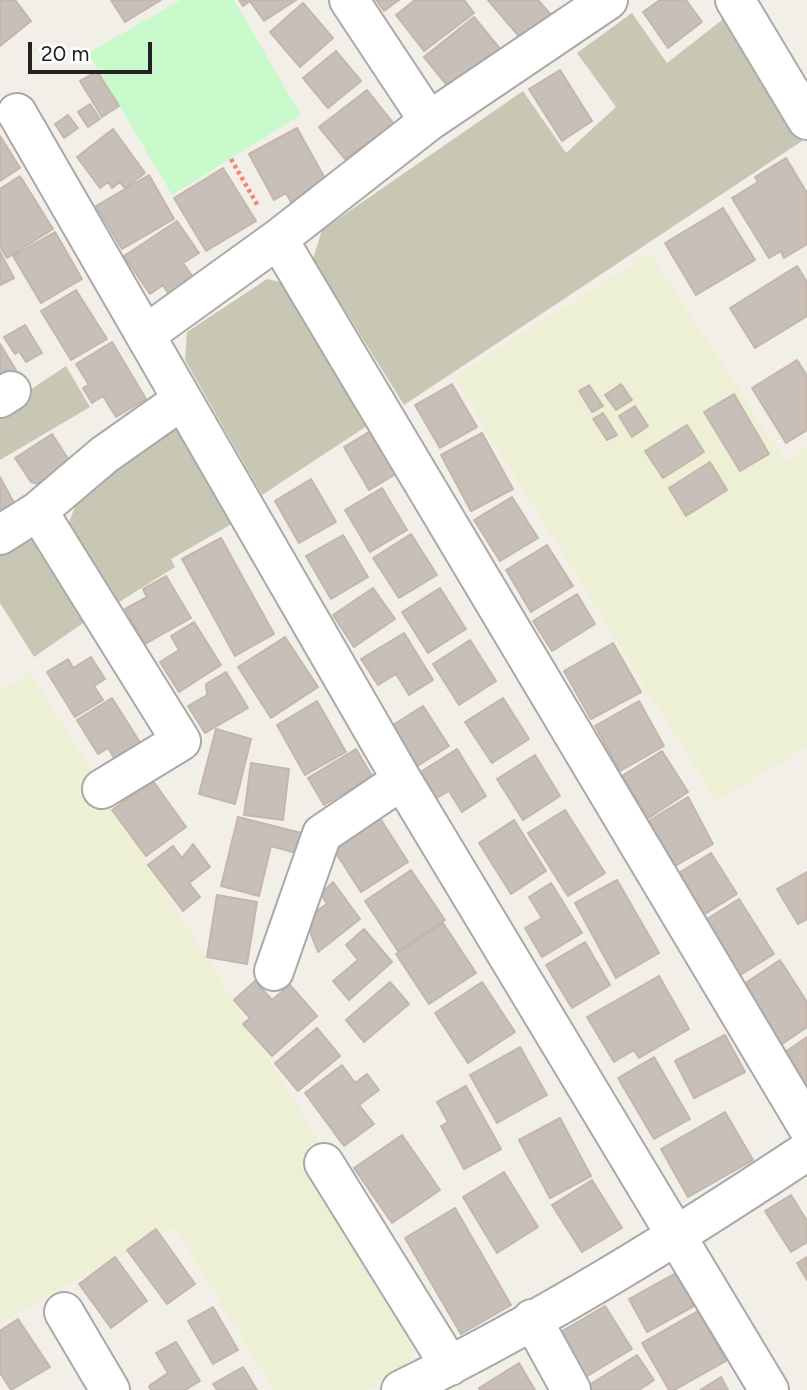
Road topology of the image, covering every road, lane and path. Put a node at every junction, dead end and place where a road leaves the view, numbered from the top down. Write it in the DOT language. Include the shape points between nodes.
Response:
graph roads {
  1 [pos="349,0"];
  2 [pos="608,0"];
  3 [pos="735,0"];
  4 [pos="17,113"];
  5 [pos="807,120"];
  6 [pos="429,121"];
  7 [pos="231,159"];
  8 [pos="278,239"];
  9 [pos="145,335"];
  10 [pos="182,400"];
  11 [pos="38,511"];
  12 [pos="0,535"];
  13 [pos="402,780"];
  14 [pos="102,789"];
  15 [pos="274,971"];
  16 [pos="807,1126"];
  17 [pos="807,1151"];
  18 [pos="324,1163"];
  19 [pos="678,1236"];
  20 [pos="64,1312"];
  21 [pos="532,1319"];
  22 [pos="447,1376"];
  23 [pos="110,1390"];
  24 [pos="401,1390"];
  25 [pos="571,1390"];
  26 [pos="769,1390"];
  1 -- 6 [label="street"];
  2 -- 6 [label="street"];
  3 -- 5 [label="street"];
  4 -- 9 [label="street"];
  6 -- 8 [label="street"];
  7 -- 8 [label="path"];
  8 -- 9 [label="street"];
  8 -- 16 [label="street"];
  9 -- 10 [label="street"];
  10 -- 11 [label="street" via="104,455"];
  10 -- 13 [label="street"];
  11 -- 12 [label="street"];
  11 -- 14 [label="street" via="181,741"];
  13 -- 15 [label="street" via="321,834"];
  13 -- 19 [label="street"];
  17 -- 19 [label="street"];
  18 -- 22 [label="street"];
  19 -- 21 [label="street"];
  19 -- 26 [label="street"];
  20 -- 23 [label="street"];
  21 -- 22 [label="street"];
  21 -- 25 [label="street"];
  22 -- 24 [label="street"];
}
